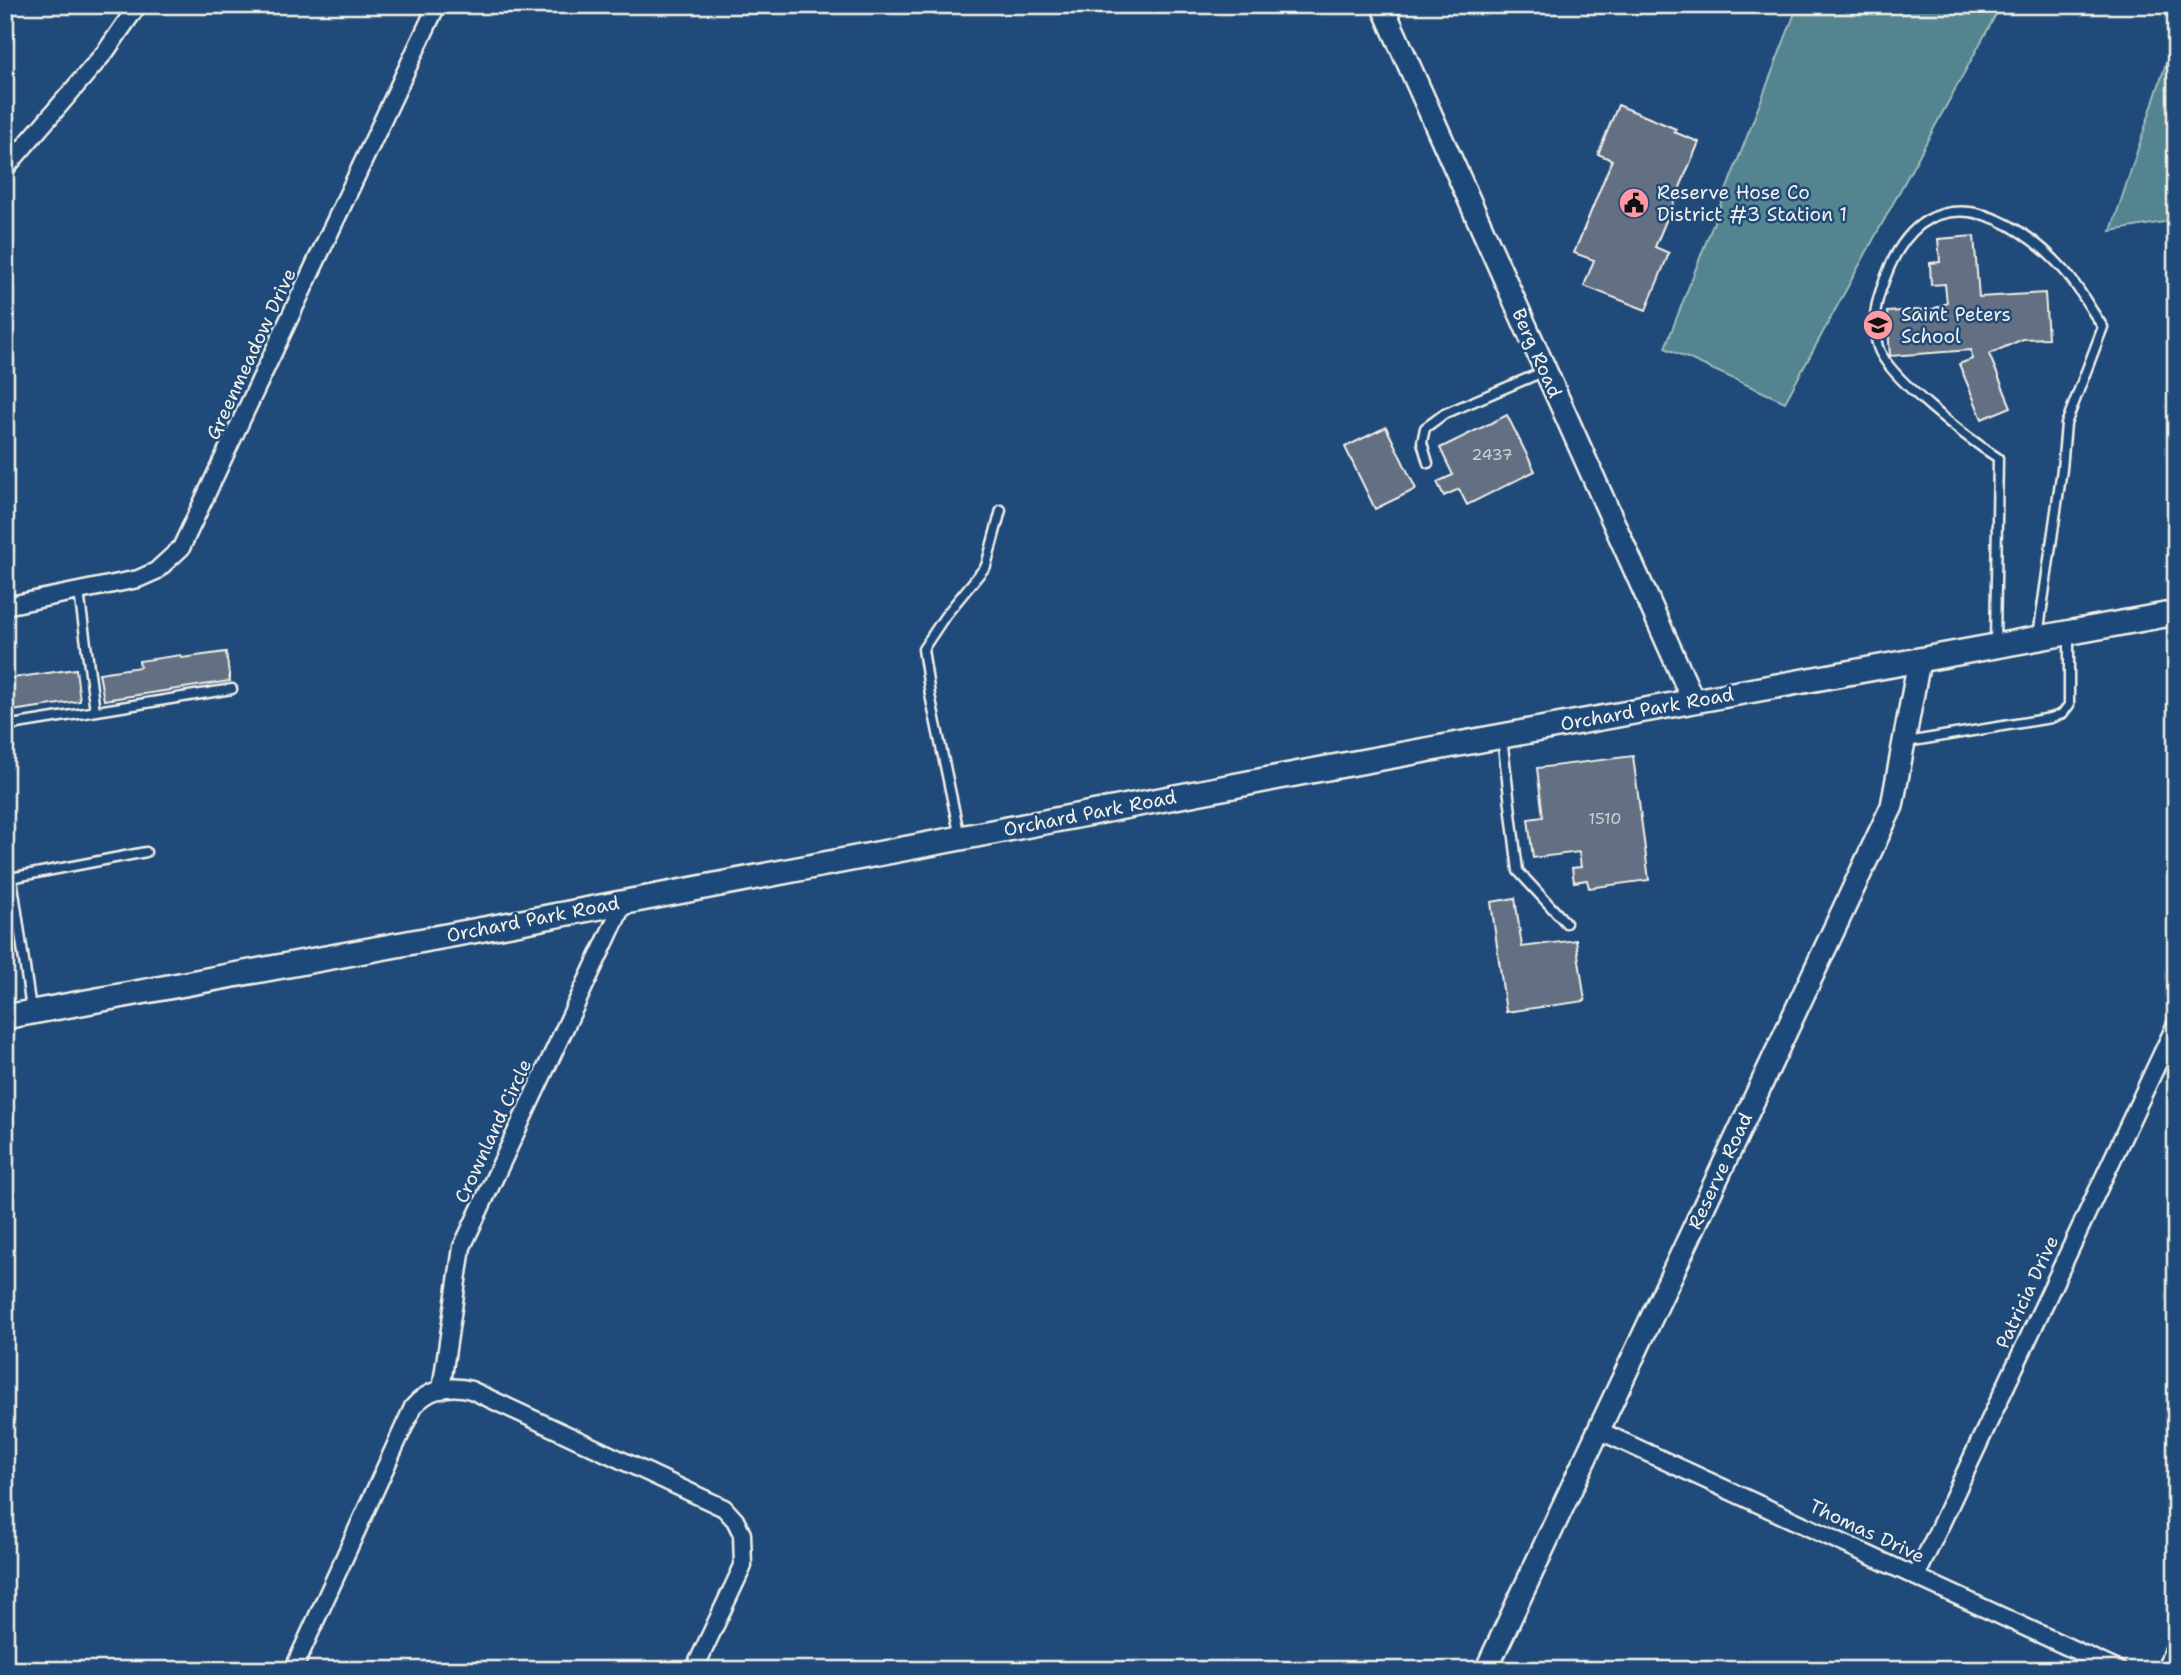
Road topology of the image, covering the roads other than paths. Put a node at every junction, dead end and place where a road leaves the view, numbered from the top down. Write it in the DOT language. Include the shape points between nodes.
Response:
graph roads {
  1 [pos="138,5"];
  2 [pos="437,5"];
  3 [pos="1382,5"];
  4 [pos="5,169"];
  5 [pos="1545,371"];
  6 [pos="1427,463"];
  7 [pos="1001,510"];
  8 [pos="79,592"];
  9 [pos="5,606"];
  10 [pos="2176,613"];
  11 [pos="2069,633"];
  12 [pos="2038,639"];
  13 [pos="1995,647"];
  14 [pos="1919,661"];
  15 [pos="232,689"];
  16 [pos="1693,700"];
  17 [pos="95,711"];
  18 [pos="5,726"];
  19 [pos="1502,735"];
  20 [pos="1904,743"];
  21 [pos="960,838"];
  22 [pos="146,852"];
  23 [pos="9,878"];
  24 [pos="624,902"];
  25 [pos="1566,923"];
  26 [pos="31,1012"];
  27 [pos="5,1017"];
  28 [pos="2176,1024"];
  29 [pos="440,1390"];
  30 [pos="1598,1430"];
  31 [pos="1916,1577"];
  32 [pos="2176,1645"];
  33 [pos="293,1670"];
  34 [pos="694,1670"];
  35 [pos="1486,1670"];
  36 [pos="2118,1670"];
  37 [pos="2164,1670"];
  1 -- 4 [label="street" via="106,51"];
  2 -- 8 [label="street, Greenmeadow Drive" via="181,548 156,571 138,579"];
  3 -- 5 [label="street, Berg Road"];
  5 -- 6 [label="lane" via="1444,414 1425,428 1422,442"];
  5 -- 16 [label="street, Berg Road"];
  7 -- 21 [label="lane" via="986,566 923,649"];
  8 -- 9 [label="street, Greenmeadow Drive"];
  8 -- 17 [label="lane"];
  10 -- 11 [label="main road, Orchard Park Road"];
  11 -- 12 [label="main road, Orchard Park Road"];
  11 -- 20 [label="lane" via="2069,705 2062,714"];
  12 -- 13 [label="main road, Orchard Park Road"];
  12 -- 13 [label="lane" via="2066,424 2103,327 2065,271 2031,238 2003,220 1972,210 1942,213 1918,227 1898,249 1877,295 1874,326 1879,350 1902,380 1998,458"];
  13 -- 14 [label="main road, Orchard Park Road"];
  14 -- 16 [label="main road, Orchard Park Road"];
  14 -- 20 [label="street, Reserve Road"];
  15 -- 17 [label="lane"];
  16 -- 19 [label="main road, Orchard Park Road"];
  17 -- 18 [label="lane"];
  19 -- 21 [label="main road, Orchard Park Road"];
  19 -- 25 [label="lane" via="1518,872"];
  20 -- 30 [label="street, Reserve Road" via="1892,806"];
  21 -- 24 [label="main road, Orchard Park Road"];
  22 -- 23 [label="lane"];
  23 -- 26 [label="lane"];
  24 -- 26 [label="main road, Orchard Park Road"];
  24 -- 29 [label="street, Crownland Circle" via="462,1247"];
  26 -- 27 [label="main road, Orchard Park Road"];
  28 -- 31 [label="street, Patricia Drive"];
  29 -- 33 [label="street" via="421,1397 413,1407"];
  29 -- 34 [label="street" via="456,1386 471,1390 724,1508 736,1520 742,1534 743,1566"];
  30 -- 31 [label="street, Thomas Drive"];
  30 -- 35 [label="street, Reserve Road"];
  31 -- 36 [label="street, Thomas Drive"];
  32 -- 37 [label="street"];
}
